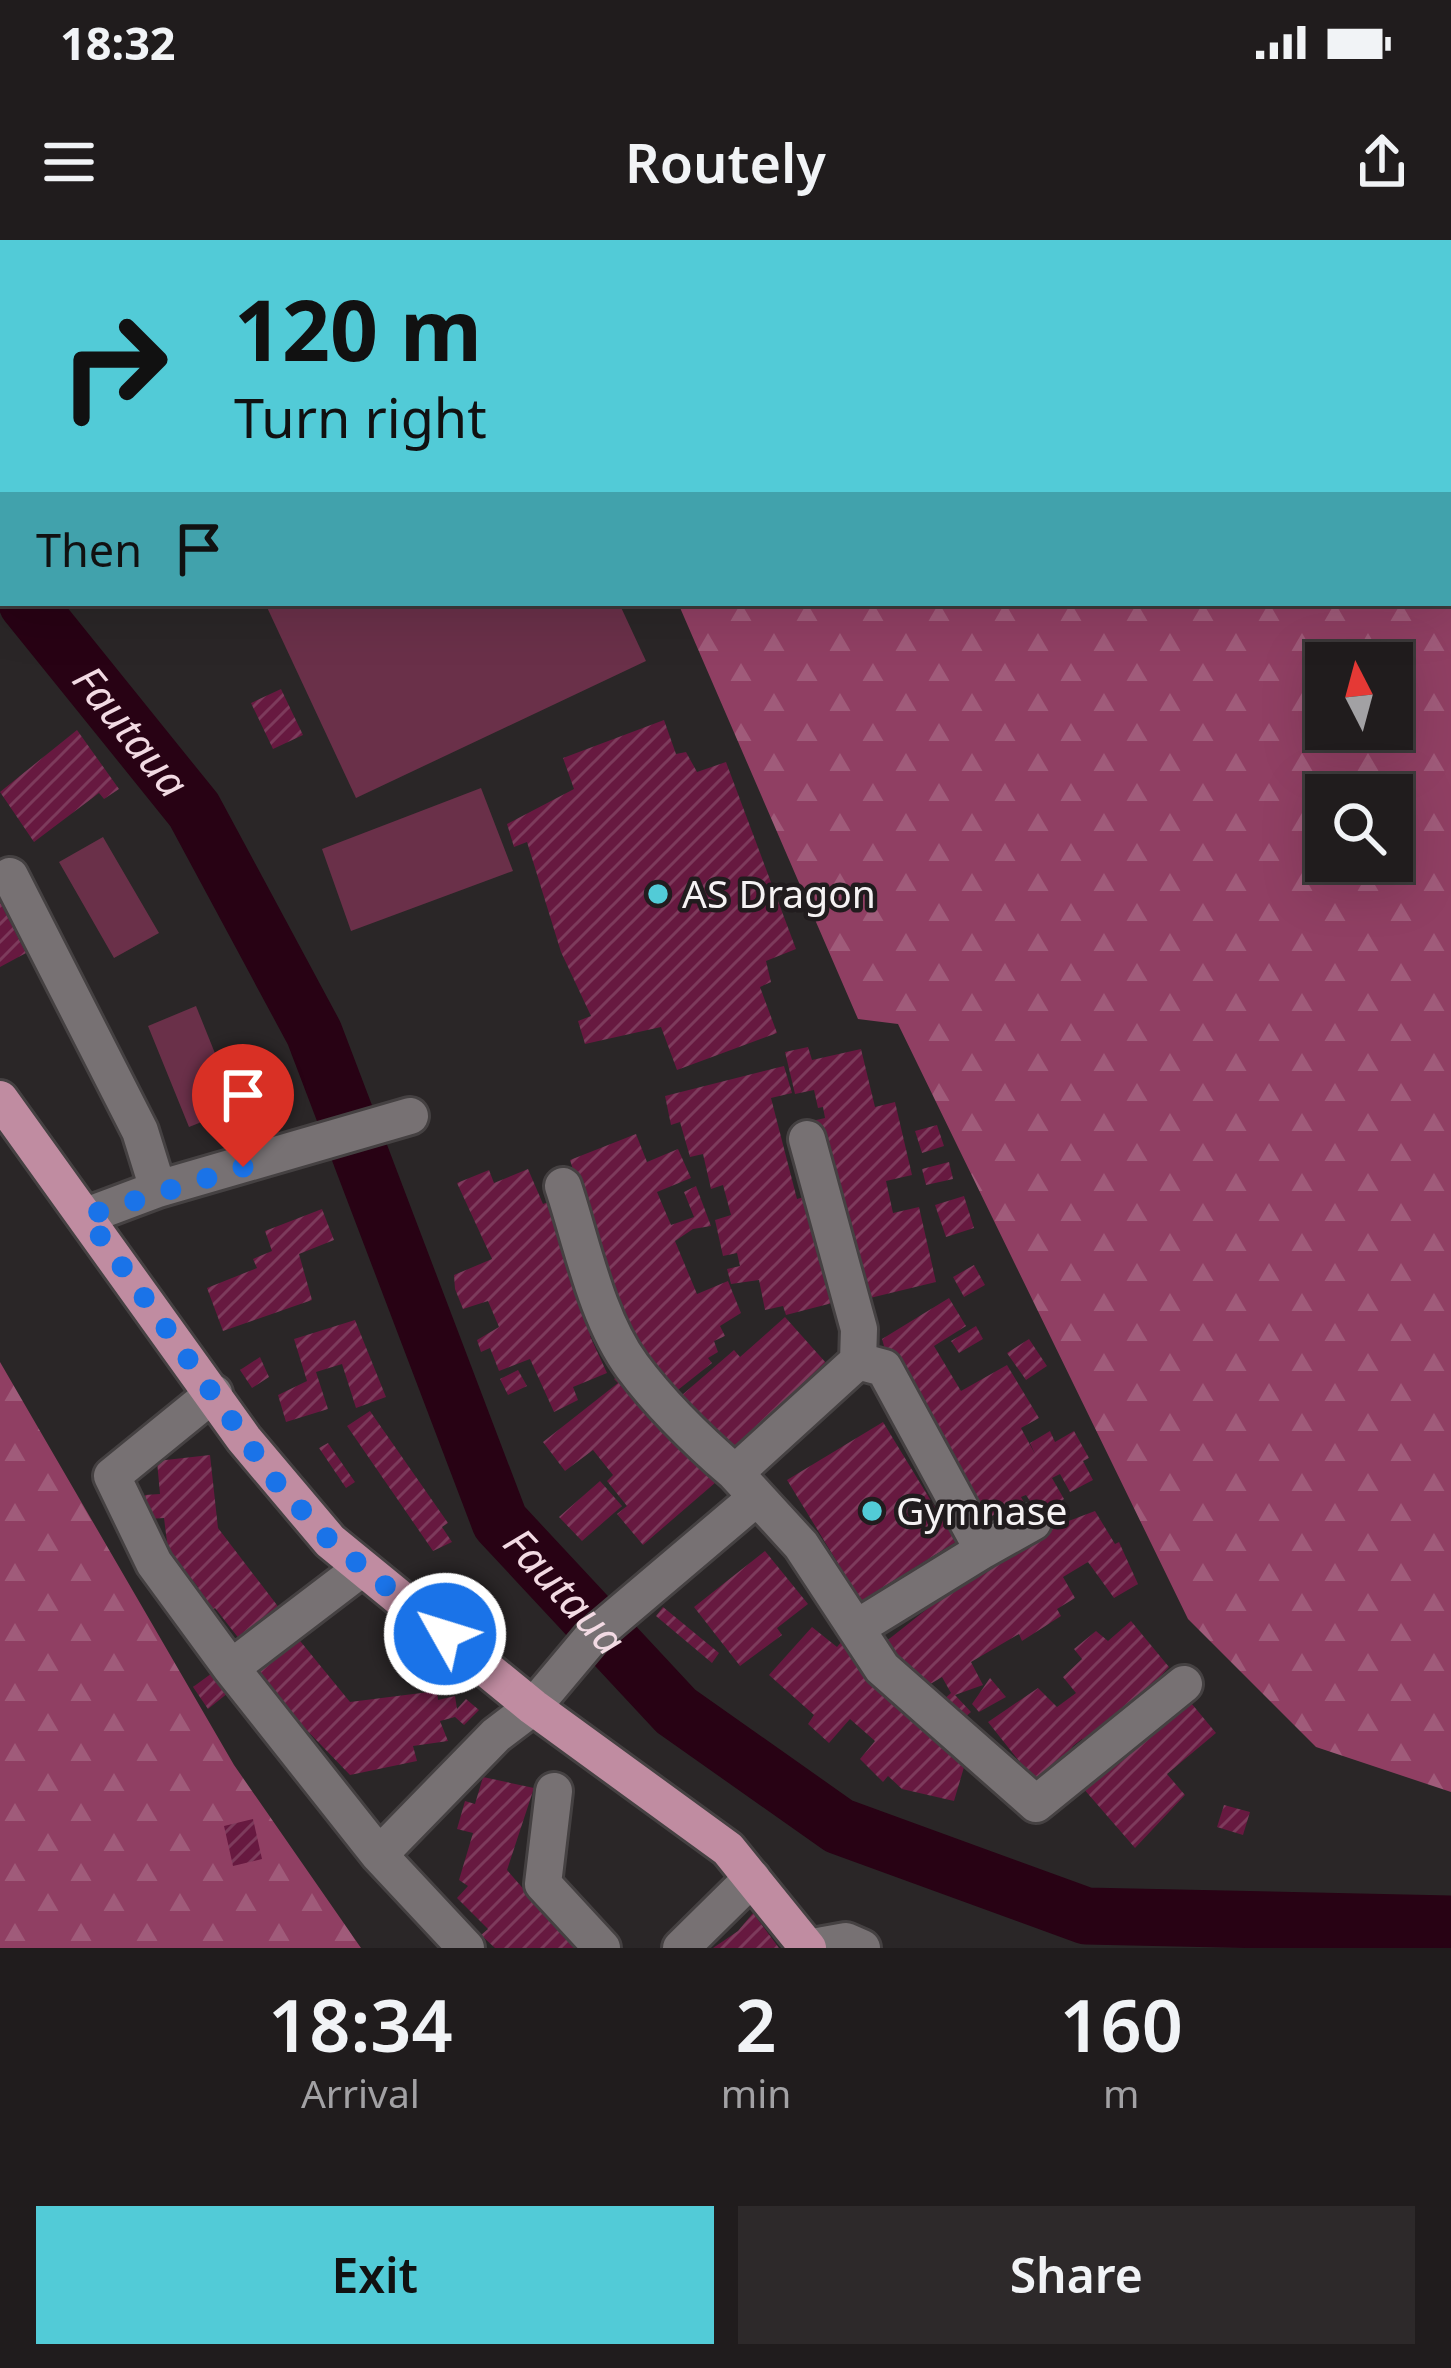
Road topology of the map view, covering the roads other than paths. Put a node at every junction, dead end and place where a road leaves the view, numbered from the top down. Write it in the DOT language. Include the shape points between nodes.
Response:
graph roads {
  1 [pos="10,876"];
  2 [pos="0,1099"];
  3 [pos="410,1116"];
  4 [pos="807,1139"];
  5 [pos="563,1186"];
  6 [pos="158,1189"];
  7 [pos="86,1216"];
  8 [pos="858,1361"];
  9 [pos="214,1394"];
  10 [pos="746,1485"];
  11 [pos="1034,1522"];
  12 [pos="983,1550"];
  13 [pos="362,1568"];
  14 [pos="858,1627"];
  15 [pos="231,1668"];
  16 [pos="1184,1684"];
  17 [pos="532,1707"];
  18 [pos="554,1791"];
  19 [pos="379,1855"];
  20 [pos="752,1878"];
  21 [pos="466,1948"];
  22 [pos="602,1948"];
  23 [pos="681,1948"];
  24 [pos="808,1948"];
  25 [pos="862,1948"];
  1 -- 6 [label="street" via="140,1131"];
  2 -- 7 [label="main road"];
  3 -- 6 [label="street"];
  4 -- 8 [label="street" via="859,1329"];
  5 -- 10 [label="street" via="632,1366"];
  6 -- 7 [label="street"];
  7 -- 9 [label="main road"];
  8 -- 10 [label="street"];
  8 -- 12 [label="street" via="884,1368"];
  9 -- 13 [label="main road" via="275,1481"];
  9 -- 15 [label="street" via="112,1477 154,1562"];
  10 -- 14 [label="street" via="801,1545"];
  10 -- 17 [label="street" via="670,1574 591,1638"];
  11 -- 12 [label="street"];
  12 -- 14 [label="street"];
  13 -- 15 [label="street"];
  13 -- 17 [label="main road"];
  14 -- 16 [label="street" via="882,1668 1036,1804"];
  15 -- 19 [label="street"];
  17 -- 19 [label="street"];
  17 -- 20 [label="main road" via="728,1849"];
  18 -- 22 [label="street" via="543,1884"];
  19 -- 21 [label="street"];
  20 -- 23 [label="street"];
  20 -- 24 [label="main road"];
  24 -- 25 [label="street" via="846,1941"];
}
